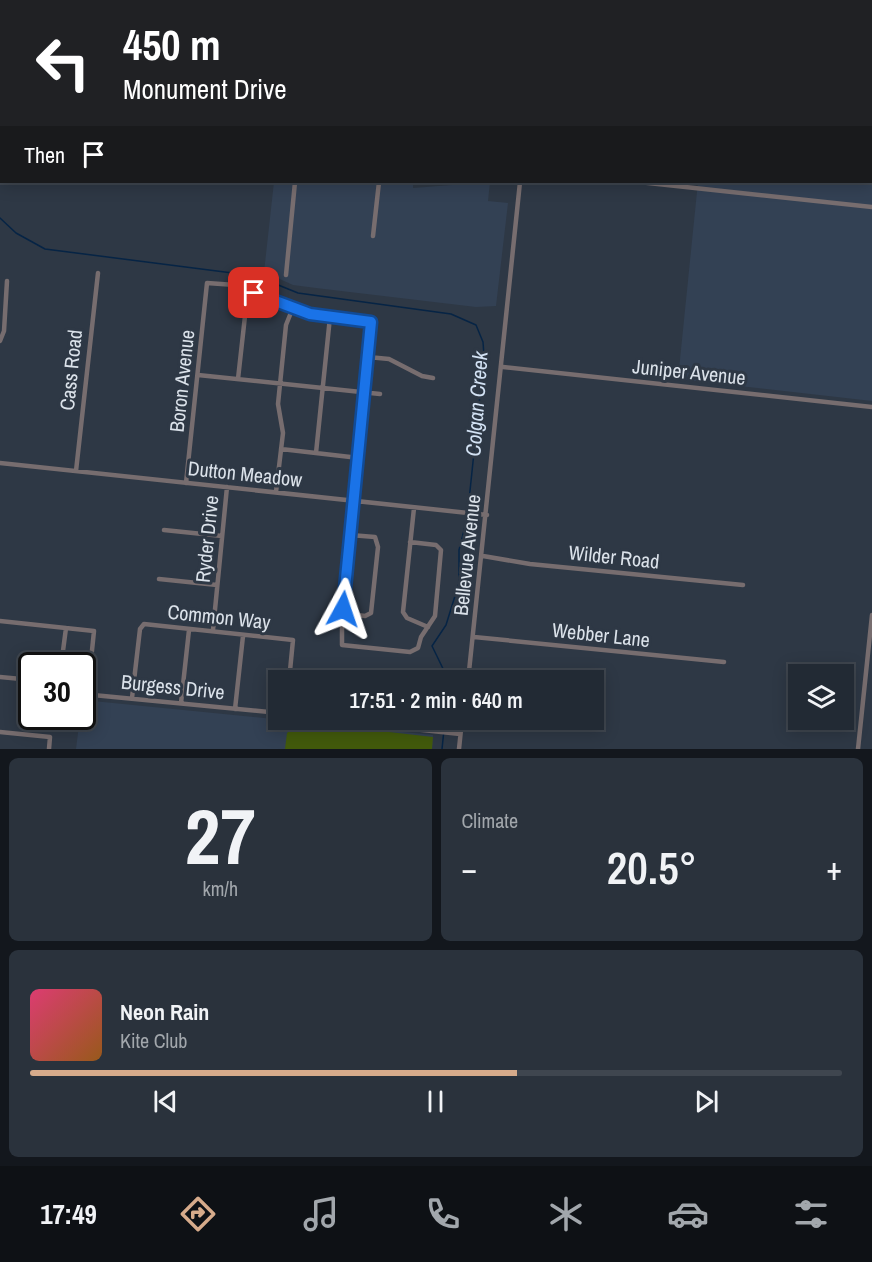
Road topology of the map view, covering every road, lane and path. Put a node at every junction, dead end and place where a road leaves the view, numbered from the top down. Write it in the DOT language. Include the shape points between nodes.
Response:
graph roads {
  1 [pos="295,183"];
  2 [pos="379,183"];
  3 [pos="520,183"];
  4 [pos="648,183"];
  5 [pos="872,207"];
  6 [pos="373,236"];
  7 [pos="98,273"];
  8 [pos="286,275"];
  9 [pos="8,281"];
  10 [pos="254,293"];
  11 [pos="292,310"];
  12 [pos="330,317"];
  13 [pos="0,341"];
  14 [pos="368,357"];
  15 [pos="503,367"];
  16 [pos="198,375"];
  17 [pos="433,378"];
  18 [pos="238,379"];
  19 [pos="280,384"];
  20 [pos="322,388"];
  21 [pos="364,392"];
  22 [pos="380,394"];
  23 [pos="872,407"];
  24 [pos="281,449"];
  25 [pos="316,453"];
  26 [pos="358,458"];
  27 [pos="0,463"];
  28 [pos="76,471"];
  29 [pos="186,483"];
  30 [pos="227,487"];
  31 [pos="276,492"];
  32 [pos="354,500"];
  33 [pos="414,508"];
  34 [pos="487,515"];
  35 [pos="164,530"];
  36 [pos="350,535"];
  37 [pos="222,536"];
  38 [pos="410,542"];
  39 [pos="483,556"];
  40 [pos="159,579"];
  41 [pos="217,585"];
  42 [pos="743,585"];
  43 [pos="343,614"];
  44 [pos="872,615"];
  45 [pos="0,621"];
  46 [pos="428,627"];
  47 [pos="66,628"];
  48 [pos="189,630"];
  49 [pos="213,630"];
  50 [pos="243,636"];
  51 [pos="474,637"];
  52 [pos="63,652"];
  53 [pos="724,662"];
  54 [pos="290,670"];
  55 [pos="470,670"];
  56 [pos="0,677"];
  57 [pos="18,679"];
  58 [pos="864,692"];
  59 [pos="872,693"];
  60 [pos="132,698"];
  61 [pos="181,703"];
  62 [pos="235,709"];
  63 [pos="268,712"];
  64 [pos="422,730"];
  65 [pos="461,730"];
  66 [pos="0,732"];
  67 [pos="460,734"];
  68 [pos="49,749"];
  69 [pos="459,749"];
  70 [pos="858,749"];
  1 -- 8 [label="street"];
  2 -- 6 [label="street"];
  3 -- 15 [label="street, Bellevue Avenue"];
  4 -- 5 [label="street"];
  7 -- 28 [label="street, Cass Road"];
  9 -- 13 [label="street"];
  10 -- 11 [label="street"];
  10 -- 16 [label="street, Boron Avenue" via="235,285 207,283"];
  10 -- 18 [label="street" via="246,307"];
  11 -- 12 [label="street"];
  11 -- 19 [label="street" via="286,325"];
  12 -- 14 [label="street" via="371,322"];
  12 -- 20 [label="street"];
  14 -- 17 [label="street" via="389,359"];
  14 -- 21 [label="street"];
  15 -- 23 [label="street, Juniper Avenue"];
  15 -- 34 [label="street, Bellevue Avenue"];
  16 -- 18 [label="street"];
  16 -- 29 [label="street, Boron Avenue"];
  18 -- 19 [label="street"];
  19 -- 20 [label="street"];
  19 -- 24 [label="street"];
  20 -- 21 [label="street"];
  20 -- 25 [label="street"];
  21 -- 22 [label="street"];
  21 -- 26 [label="street"];
  24 -- 25 [label="street"];
  24 -- 31 [label="street"];
  25 -- 26 [label="street"];
  26 -- 32 [label="street"];
  27 -- 28 [label="street, Dutton Meadow"];
  28 -- 29 [label="street, Dutton Meadow"];
  29 -- 30 [label="street, Dutton Meadow"];
  30 -- 31 [label="street, Dutton Meadow"];
  30 -- 37 [label="street, Ryder Drive"];
  31 -- 32 [label="street, Dutton Meadow"];
  32 -- 33 [label="street, Dutton Meadow"];
  32 -- 36 [label="street"];
  33 -- 34 [label="street, Dutton Meadow"];
  33 -- 38 [label="street"];
  34 -- 39 [label="street, Bellevue Avenue"];
  35 -- 37 [label="street"];
  36 -- 43 [label="street"];
  36 -- 43 [label="street" via="375,537 378,547 371,613"];
  37 -- 41 [label="street, Ryder Drive"];
  38 -- 46 [label="street" via="403,612 407,618"];
  38 -- 46 [label="street" via="436,545 441,550 436,611"];
  39 -- 42 [label="street, Wilder Road"];
  39 -- 51 [label="street, Bellevue Avenue"];
  40 -- 41 [label="street"];
  41 -- 49 [label="street, Ryder Drive"];
  43 -- 46 [label="street" via="342,645 413,651"];
  44 -- 58 [label="street"];
  45 -- 47 [label="street"];
  47 -- 52 [label="street"];
  47 -- 60 [label="street, Burgess Drive" via="94,632 90,693"];
  48 -- 49 [label="street, Common Way"];
  48 -- 60 [label="street, Common Way" via="141,626"];
  48 -- 61 [label="street"];
  49 -- 50 [label="street, Common Way"];
  50 -- 54 [label="street, Common Way" via="293,640"];
  50 -- 62 [label="street"];
  51 -- 53 [label="street, Webber Lane"];
  51 -- 55 [label="street, Bellevue Avenue"];
  56 -- 57 [label="street"];
  58 -- 59 [label="street"];
  58 -- 70 [label="street"];
  60 -- 61 [label="street, Burgess Drive"];
  61 -- 62 [label="street, Burgess Drive"];
  62 -- 63 [label="street, Burgess Drive"];
  64 -- 67 [label="street"];
  65 -- 67 [label="street"];
  66 -- 68 [label="street" via="50,737"];
  67 -- 69 [label="street"];
}
